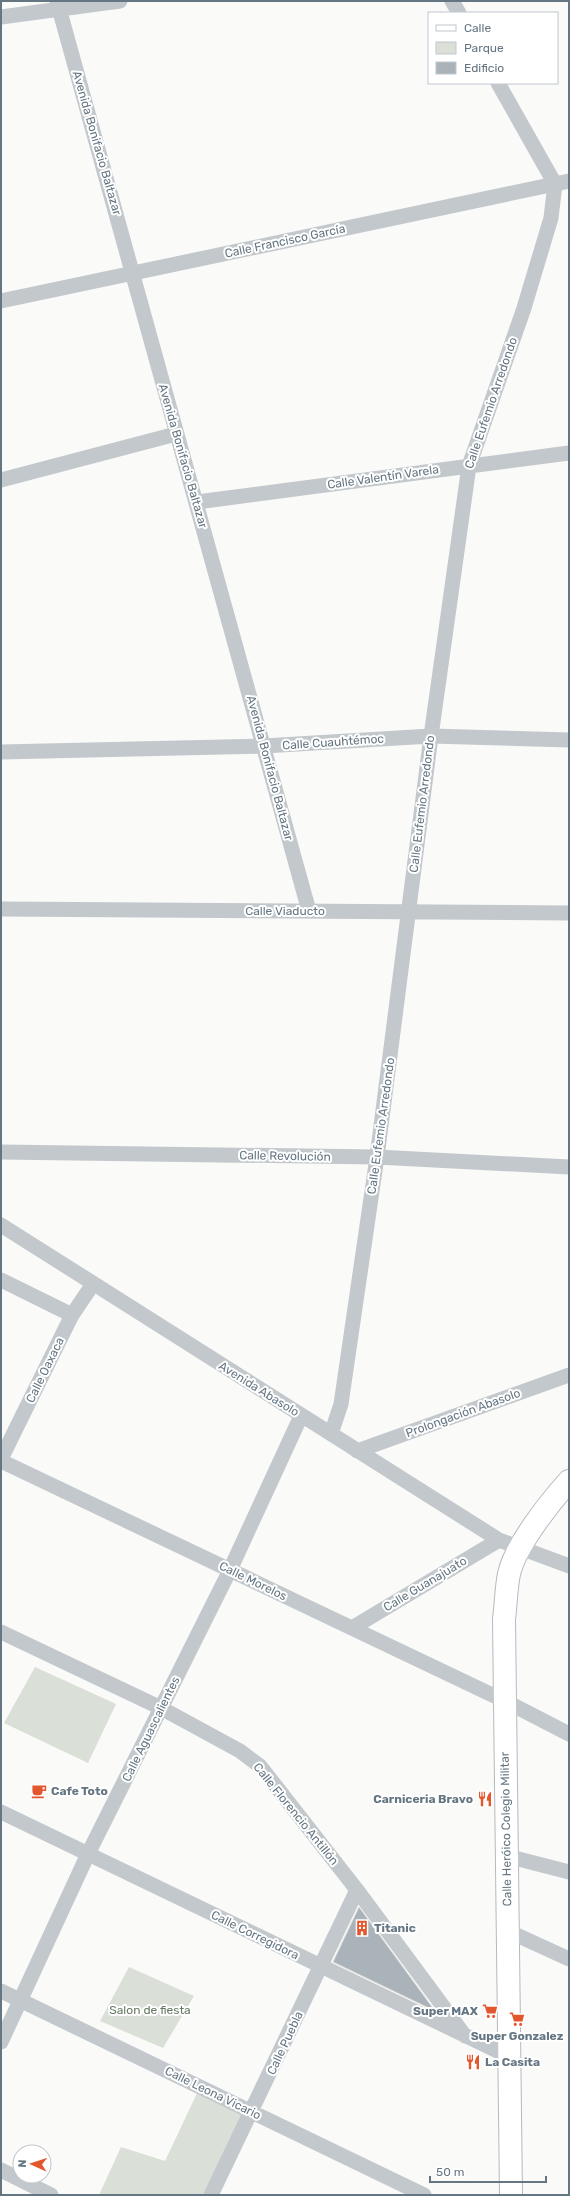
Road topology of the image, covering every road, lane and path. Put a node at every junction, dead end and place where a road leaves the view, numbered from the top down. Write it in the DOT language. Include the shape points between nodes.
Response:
graph roads {
  1 [pos="120,1"];
  2 [pos="452,1"];
  3 [pos="58,6"];
  4 [pos="458,12"];
  5 [pos="1,17"];
  6 [pos="499,84"];
  7 [pos="562,182"];
  8 [pos="134,273"];
  9 [pos="1,301"];
  10 [pos="176,434"];
  11 [pos="569,453"];
  12 [pos="469,466"];
  13 [pos="1,480"];
  14 [pos="197,502"];
  15 [pos="431,736"];
  16 [pos="569,740"];
  17 [pos="264,746"];
  18 [pos="1,752"];
  19 [pos="1,909"];
  20 [pos="309,911"];
  21 [pos="409,912"];
  22 [pos="569,913"];
  23 [pos="1,1152"];
  24 [pos="377,1157"];
  25 [pos="569,1167"];
  26 [pos="1,1225"];
  27 [pos="1,1280"];
  28 [pos="93,1284"];
  29 [pos="72,1315"];
  30 [pos="569,1375"];
  31 [pos="302,1416"];
  32 [pos="331,1434"];
  33 [pos="357,1451"];
  34 [pos="1,1460"];
  35 [pos="569,1481"];
  36 [pos="498,1540"];
  37 [pos="520,1549"];
  38 [pos="569,1566"];
  39 [pos="230,1570"];
  40 [pos="352,1628"];
  41 [pos="1,1632"];
  42 [pos="505,1701"];
  43 [pos="161,1708"];
  44 [pos="569,1734"];
  45 [pos="1,1812"];
  46 [pos="88,1854"];
  47 [pos="507,1856"];
  48 [pos="569,1872"];
  49 [pos="357,1890"];
  50 [pos="508,1931"];
  51 [pos="569,1959"];
  52 [pos="321,1967"];
  53 [pos="1,1991"];
  54 [pos="21,2000"];
  55 [pos="465,2036"];
  56 [pos="1,2042"];
  57 [pos="510,2057"];
  58 [pos="252,2112"];
  59 [pos="1,2170"];
  60 [pos="50,2195"];
  61 [pos="211,2195"];
  62 [pos="424,2195"];
  63 [pos="512,2195"];
  1 -- 3 [label="street"];
  2 -- 4 [label="street"];
  3 -- 5 [label="street"];
  3 -- 8 [label="street, Avenida Bonifacio Baltazar"];
  6 -- 7 [label="street"];
  7 -- 8 [label="street, Calle Francisco García"];
  7 -- 12 [label="street, Calle Eufemio Arredondo" via="524,308"];
  8 -- 9 [label="street, Calle Francisco García"];
  8 -- 10 [label="street, Avenida Bonifacio Baltazar"];
  10 -- 13 [label="street"];
  10 -- 14 [label="street, Avenida Bonifacio Baltazar"];
  11 -- 12 [label="street, Calle Valentín Varela"];
  12 -- 14 [label="street, Calle Valentín Varela"];
  12 -- 15 [label="street, Calle Eufemio Arredondo"];
  14 -- 17 [label="street, Avenida Bonifacio Baltazar"];
  15 -- 16 [label="street, Calle Cuauhtémoc"];
  15 -- 17 [label="street, Calle Cuauhtémoc"];
  15 -- 21 [label="street, Calle Eufemio Arredondo"];
  17 -- 18 [label="street, Calle Cuauhtémoc"];
  17 -- 20 [label="street, Avenida Bonifacio Baltazar"];
  19 -- 20 [label="street, Calle Viaducto"];
  20 -- 21 [label="street, Calle Viaducto"];
  21 -- 22 [label="street, Calle Viaducto"];
  21 -- 24 [label="street, Calle Eufemio Arredondo"];
  23 -- 24 [label="street, Calle Revolución"];
  24 -- 25 [label="street, Calle Revolución"];
  24 -- 32 [label="street, Calle Eufemio Arredondo" via="341,1404"];
  26 -- 28 [label="street, Avenida Abasolo"];
  27 -- 29 [label="street"];
  28 -- 29 [label="street, Calle Oaxaca"];
  28 -- 31 [label="street, Avenida Abasolo"];
  29 -- 34 [label="street, Calle Oaxaca"];
  30 -- 33 [label="street, Prolongación Abasolo"];
  31 -- 32 [label="street, Avenida Abasolo"];
  31 -- 39 [label="street, Calle Aguascalientes"];
  32 -- 33 [label="street, Avenida Abasolo"];
  33 -- 36 [label="street, Avenida Abasolo"];
  34 -- 39 [label="street, Calle Morelos"];
  35 -- 37 [label="main road, Calle Heróico Colegio Militar" via="550,1502"];
  36 -- 37 [label="street, Avenida Abasolo"];
  36 -- 40 [label="street, Calle Guanajuato"];
  37 -- 38 [label="street, Avenida Abasolo"];
  37 -- 42 [label="main road, Calle Heróico Colegio Militar" via="510,1572 504,1619"];
  39 -- 40 [label="street, Calle Morelos"];
  39 -- 43 [label="street, Calle Aguascalientes"];
  40 -- 42 [label="street, Calle Morelos"];
  41 -- 43 [label="street, Calle Florencio Antillón"];
  42 -- 44 [label="street, Calle Morelos"];
  42 -- 47 [label="main road, Calle Heróico Colegio Militar"];
  43 -- 46 [label="street, Calle Aguascalientes"];
  43 -- 49 [label="street, Calle Florencio Antillón" via="240,1751 260,1766"];
  45 -- 46 [label="street, Calle Corregidora"];
  46 -- 52 [label="street, Calle Corregidora"];
  46 -- 54 [label="street, Calle Aguascalientes"];
  47 -- 48 [label="street"];
  47 -- 50 [label="main road, Calle Heróico Colegio Militar"];
  49 -- 52 [label="street, Calle Puebla"];
  49 -- 55 [label="street, Calle Florencio Antillón"];
  50 -- 51 [label="street"];
  50 -- 57 [label="main road, Calle Heróico Colegio Militar"];
  52 -- 55 [label="street, Calle Corregidora"];
  52 -- 58 [label="street, Calle Puebla"];
  53 -- 54 [label="street, Calle Leona Vicario"];
  54 -- 56 [label="street, Calle Aguascalientes"];
  54 -- 58 [label="street, Calle Leona Vicario"];
  55 -- 57 [label="street, Calle Corregidora"];
  57 -- 63 [label="main road, Calle Heróico Colegio Militar"];
  58 -- 61 [label="street, Calle Puebla"];
  58 -- 62 [label="street, Calle Leona Vicario"];
  59 -- 60 [label="street"];
}
